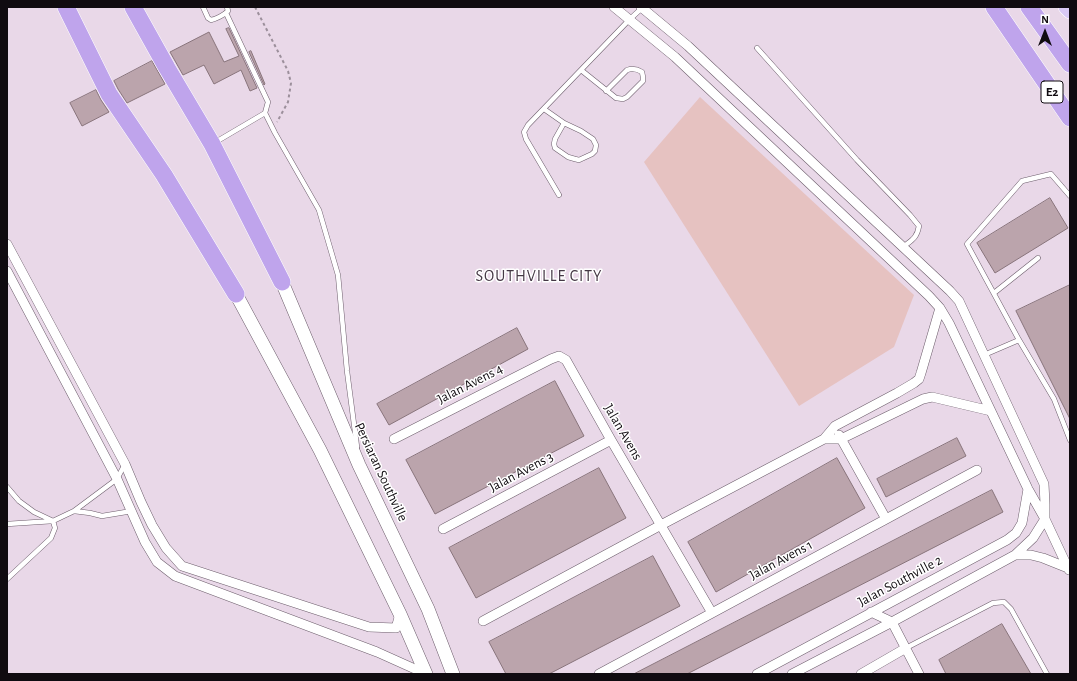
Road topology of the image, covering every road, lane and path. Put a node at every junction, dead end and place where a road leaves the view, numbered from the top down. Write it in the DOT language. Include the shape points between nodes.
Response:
graph roads {
  1 [pos="66,7"];
  2 [pos="133,7"];
  3 [pos="203,7"];
  4 [pos="228,7"];
  5 [pos="255,7"];
  6 [pos="614,7"];
  7 [pos="994,7"];
  8 [pos="1029,7"];
  9 [pos="1066,7"];
  10 [pos="641,8"];
  11 [pos="1070,11"];
  12 [pos="226,13"];
  13 [pos="629,20"];
  14 [pos="757,48"];
  15 [pos="1070,64"];
  16 [pos="581,70"];
  17 [pos="606,91"];
  18 [pos="544,109"];
  19 [pos="265,113"];
  20 [pos="1070,118"];
  21 [pos="564,123"];
  22 [pos="276,133"];
  23 [pos="212,144"];
  24 [pos="559,195"];
  25 [pos="1070,196"];
  26 [pos="7,244"];
  27 [pos="903,247"];
  28 [pos="1038,258"];
  29 [pos="7,271"];
  30 [pos="282,282"];
  31 [pos="994,292"];
  32 [pos="236,294"];
  33 [pos="940,308"];
  34 [pos="1019,340"];
  35 [pos="984,355"];
  36 [pos="559,356"];
  37 [pos="897,393"];
  38 [pos="905,408"];
  39 [pos="864,410"];
  40 [pos="991,411"];
  41 [pos="872,424"];
  42 [pos="835,426"];
  43 [pos="394,439"];
  44 [pos="824,439"];
  45 [pos="841,439"];
  46 [pos="611,440"];
  47 [pos="1070,440"];
  48 [pos="125,464"];
  49 [pos="359,465"];
  50 [pos="977,470"];
  51 [pos="117,479"];
  52 [pos="7,487"];
  53 [pos="1028,489"];
  54 [pos="74,511"];
  55 [pos="132,511"];
  56 [pos="886,519"];
  57 [pos="1045,519"];
  58 [pos="53,520"];
  59 [pos="7,524"];
  60 [pos="661,525"];
  61 [pos="443,529"];
  62 [pos="1015,555"];
  63 [pos="1069,571"];
  64 [pos="7,578"];
  65 [pos="871,612"];
  66 [pos="712,613"];
  67 [pos="400,614"];
  68 [pos="483,621"];
  69 [pos="892,622"];
  70 [pos="906,648"];
  71 [pos="426,674"];
  72 [pos="453,674"];
  73 [pos="599,674"];
  74 [pos="756,674"];
  75 [pos="792,674"];
  76 [pos="861,674"];
  77 [pos="919,674"];
  78 [pos="1047,674"];
  1 -- 32 [label="highway" via="109,94 164,175"];
  2 -- 23 [label="highway"];
  3 -- 12 [label="lane" via="211,20"];
  4 -- 12 [label="lane"];
  5 -- 22 [label="path" via="288,71 291,83 288,102 277,121"];
  6 -- 13 [label="street"];
  7 -- 20 [label="highway, E2"];
  8 -- 15 [label="highway, E2"];
  9 -- 11 [label="main road"];
  10 -- 13 [label="lane"];
  10 -- 27 [label="street" via="688,46"];
  12 -- 19 [label="lane" via="268,102"];
  13 -- 16 [label="lane"];
  13 -- 33 [label="street" via="675,57"];
  14 -- 27 [label="lane" via="910,215 918,226 918,234"];
  16 -- 17 [label="lane"];
  16 -- 18 [label="lane"];
  17 -- 17 [label="lane" via="627,70 632,68 642,72 643,81 623,99 616,98"];
  18 -- 21 [label="lane"];
  18 -- 24 [label="lane" via="524,132"];
  19 -- 22 [label="lane"];
  19 -- 23 [label="lane"];
  21 -- 21 [label="lane" via="593,140 596,145 595,151 579,160 568,157 555,148 555,140"];
  22 -- 49 [label="lane" via="319,210 338,275"];
  23 -- 30 [label="highway"];
  25 -- 31 [label="lane" via="1051,174 1022,181 967,244"];
  26 -- 48 [label="street"];
  27 -- 35 [label="street" via="959,302"];
  28 -- 31 [label="lane"];
  29 -- 51 [label="street"];
  30 -- 49 [label="main road, Persiaran Southville"];
  31 -- 34 [label="lane"];
  32 -- 67 [label="main road" via="320,450"];
  33 -- 37 [label="street" via="918,379"];
  33 -- 40 [label="street"];
  34 -- 35 [label="lane"];
  34 -- 47 [label="lane" via="1054,399"];
  35 -- 57 [label="street" via="1044,484"];
  36 -- 43 [label="street, Jalan Avens 4"];
  36 -- 46 [label="street, Jalan Avens" via="566,360"];
  37 -- 38 [label="street"];
  37 -- 39 [label="street"];
  38 -- 40 [label="street" via="932,397"];
  38 -- 41 [label="street"];
  39 -- 41 [label="street"];
  39 -- 42 [label="street"];
  40 -- 53 [label="street"];
  41 -- 45 [label="street"];
  42 -- 44 [label="street"];
  42 -- 45 [label="street"];
  44 -- 45 [label="street"];
  44 -- 60 [label="street"];
  45 -- 56 [label="street"];
  46 -- 60 [label="street, Jalan Avens"];
  46 -- 61 [label="street, Jalan Avens 3"];
  48 -- 51 [label="lane"];
  48 -- 67 [label="street" via="152,525 166,548 182,566 369,627 396,628"];
  49 -- 72 [label="main road, Persiaran Southville" via="428,609"];
  50 -- 56 [label="street, Jalan Avens 1"];
  51 -- 54 [label="lane"];
  51 -- 55 [label="street"];
  52 -- 58 [label="lane" via="19,501 34,512"];
  53 -- 57 [label="street"];
  53 -- 65 [label="street, Jalan Southville 2" via="1022,523 1016,533"];
  54 -- 55 [label="lane" via="102,516"];
  54 -- 58 [label="lane"];
  55 -- 71 [label="street" via="157,562 175,576 377,652"];
  56 -- 66 [label="street, Jalan Avens 1"];
  57 -- 62 [label="street" via="1033,538"];
  57 -- 63 [label="street"];
  58 -- 59 [label="lane"];
  58 -- 64 [label="lane" via="51,538"];
  60 -- 66 [label="street, Jalan Avens"];
  60 -- 68 [label="street"];
  62 -- 63 [label="street" via="1043,558"];
  62 -- 69 [label="street"];
  65 -- 69 [label="street"];
  65 -- 74 [label="street, Jalan Southville 2"];
  66 -- 73 [label="street, Jalan Avens 1"];
  67 -- 71 [label="main road"];
  69 -- 70 [label="street"];
  69 -- 75 [label="street"];
  70 -- 76 [label="street"];
  70 -- 77 [label="street"];
  70 -- 78 [label="lane" via="992,603 1004,602 1011,609"];
}
